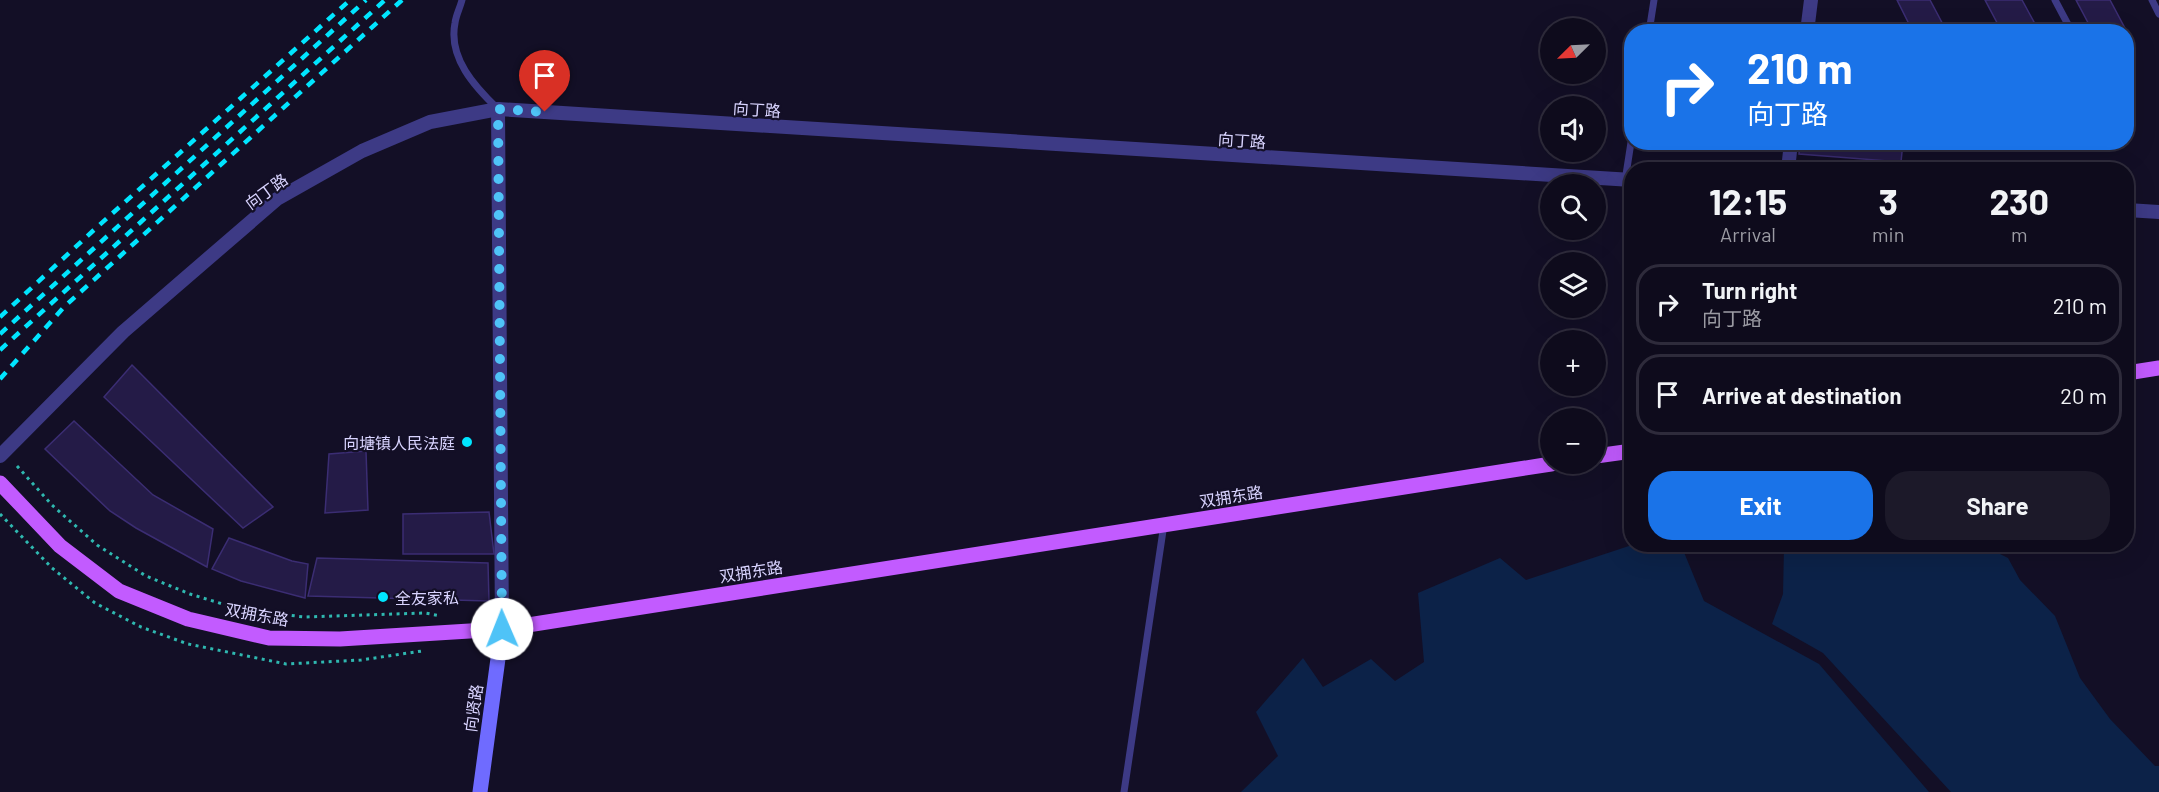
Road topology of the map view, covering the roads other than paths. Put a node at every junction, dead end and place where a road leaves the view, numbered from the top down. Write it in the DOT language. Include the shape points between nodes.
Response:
graph roads {
  1 [pos="462,0"];
  2 [pos="1654,0"];
  3 [pos="1811,0"];
  4 [pos="2055,0"];
  5 [pos="2152,0"];
  6 [pos="2159,14"];
  7 [pos="1650,24"];
  8 [pos="1808,24"];
  9 [pos="2068,24"];
  10 [pos="498,109"];
  11 [pos="1624,180"];
  12 [pos="2134,210"];
  13 [pos="2159,212"];
  14 [pos="2159,368"];
  15 [pos="2134,372"];
  16 [pos="1624,452"];
  17 [pos="1606,455"];
  18 [pos="0,456"];
  19 [pos="1540,466"];
  20 [pos="0,483"];
  21 [pos="1164,524"];
  22 [pos="502,629"];
  23 [pos="480,792"];
  24 [pos="1124,792"];
  1 -- 10 [label="lane" via="454,24 460,61 475,87"];
  2 -- 7 [label="lane"];
  3 -- 8 [label="street"];
  4 -- 9 [label="lane"];
  5 -- 6 [label="lane"];
  10 -- 11 [label="street, 向丁路"];
  10 -- 18 [label="street, 向丁路" via="430,122 362,151 277,199 123,332"];
  10 -- 22 [label="street"];
  12 -- 13 [label="street"];
  14 -- 15 [label="main road"];
  16 -- 17 [label="main road"];
  19 -- 21 [label="main road, 双拥东路"];
  20 -- 22 [label="main road, 双拥东路" via="60,546 119,591 188,619 268,638 340,639"];
  21 -- 22 [label="main road, 双拥东路"];
  21 -- 24 [label="lane"];
  22 -- 23 [label="street, 向贤路"];
}
